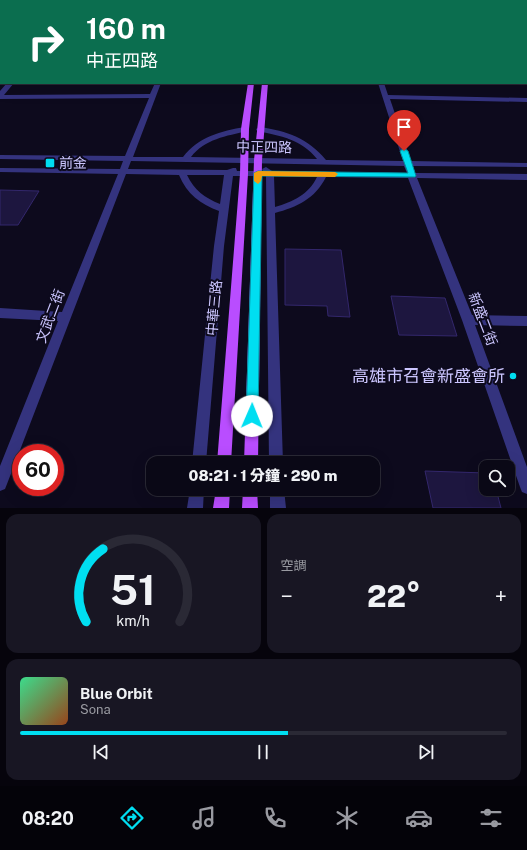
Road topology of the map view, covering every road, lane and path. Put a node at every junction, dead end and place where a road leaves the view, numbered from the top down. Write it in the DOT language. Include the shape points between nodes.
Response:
graph roads {
  1 [pos="421,0"];
  2 [pos="466,0"];
  3 [pos="10,84"];
  4 [pos="158,84"];
  5 [pos="251,84"];
  6 [pos="265,84"];
  7 [pos="381,84"];
  8 [pos="0,96"];
  9 [pos="153,96"];
  10 [pos="386,97"];
  11 [pos="527,100"];
  12 [pos="246,129"];
  13 [pos="260,129"];
  14 [pos="0,157"];
  15 [pos="128,158"];
  16 [pos="186,159"];
  17 [pos="243,160"];
  18 [pos="258,160"];
  19 [pos="323,161"];
  20 [pos="408,162"];
  21 [pos="527,166"];
  22 [pos="0,170"];
  23 [pos="123,172"];
  24 [pos="182,173"];
  25 [pos="229,173"];
  26 [pos="258,173"];
  27 [pos="244,174"];
  28 [pos="270,174"];
  29 [pos="323,174"];
  30 [pos="412,176"];
  31 [pos="527,178"];
  32 [pos="224,209"];
  33 [pos="270,211"];
  34 [pos="0,313"];
  35 [pos="66,317"];
  36 [pos="468,320"];
  37 [pos="527,322"];
  38 [pos="200,456"];
  39 [pos="224,456"];
  40 [pos="251,456"];
  41 [pos="276,456"];
  42 [pos="0,484"];
  43 [pos="527,487"];
  44 [pos="196,496"];
  45 [pos="222,496"];
  46 [pos="250,496"];
  47 [pos="277,496"];
  48 [pos="195,508"];
  49 [pos="221,508"];
  50 [pos="250,508"];
  51 [pos="278,508"];
  1 -- 2 [label="street"];
  3 -- 8 [label="street"];
  4 -- 9 [label="street, 文武二街"];
  5 -- 12 [label="main road, 中華三路"];
  6 -- 13 [label="main road"];
  7 -- 10 [label="street, 新盛二街"];
  8 -- 9 [label="street"];
  9 -- 15 [label="street, 文武二街"];
  10 -- 11 [label="street"];
  10 -- 20 [label="street, 新盛二街"];
  12 -- 16 [label="street" via="216,135 200,144"];
  12 -- 17 [label="main road, 中華三路"];
  13 -- 18 [label="main road"];
  13 -- 19 [label="street" via="299,138 314,149"];
  14 -- 15 [label="street, 中正四路"];
  15 -- 16 [label="street, 中正四路"];
  15 -- 23 [label="street, 文武二街"];
  16 -- 17 [label="street, 中正四路"];
  17 -- 18 [label="street, 中正四路"];
  17 -- 25 [label="street"];
  17 -- 27 [label="main road, 中華三路"];
  18 -- 19 [label="street, 中正四路"];
  18 -- 26 [label="main road"];
  18 -- 28 [label="street"];
  19 -- 20 [label="street, 中正四路"];
  20 -- 21 [label="street, 中正四路"];
  20 -- 30 [label="street, 新盛二街"];
  22 -- 23 [label="street, 中正四路"];
  23 -- 24 [label="street, 中正四路"];
  23 -- 35 [label="street, 文武二街"];
  24 -- 25 [label="street, 中正四路"];
  24 -- 32 [label="street" via="192,192 210,204"];
  25 -- 27 [label="street, 中正四路"];
  25 -- 32 [label="street, 中華三路"];
  26 -- 27 [label="street, 中正四路"];
  26 -- 28 [label="street, 中正四路"];
  26 -- 40 [label="main road"];
  27 -- 39 [label="main road, 中華三路"];
  28 -- 29 [label="street, 中正四路"];
  28 -- 33 [label="street"];
  29 -- 30 [label="street, 中正四路"];
  29 -- 33 [label="street" via="317,188 302,200 289,207"];
  30 -- 31 [label="street, 中正四路"];
  30 -- 36 [label="street, 新盛二街"];
  32 -- 38 [label="street, 中華三路"];
  33 -- 41 [label="street"];
  34 -- 35 [label="street"];
  35 -- 42 [label="street, 文武二街"];
  36 -- 37 [label="street"];
  36 -- 43 [label="street, 新盛二街"];
  44 -- 48 [label="street"];
  45 -- 49 [label="main road"];
  46 -- 50 [label="main road"];
  47 -- 51 [label="street"];
}
